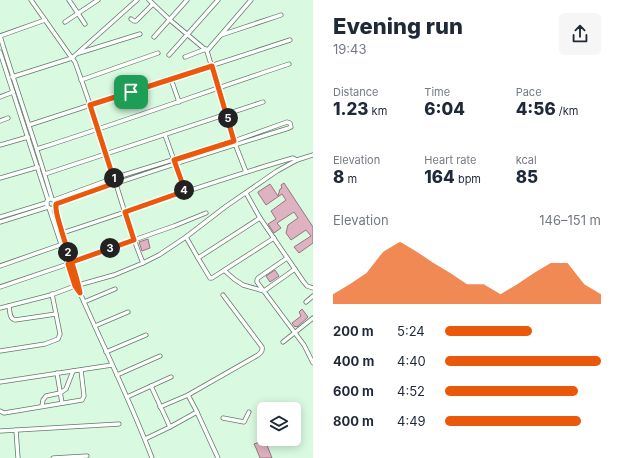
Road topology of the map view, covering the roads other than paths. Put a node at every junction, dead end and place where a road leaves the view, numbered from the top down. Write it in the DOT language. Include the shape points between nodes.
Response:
graph roads {
  1 [pos="31,0"];
  2 [pos="69,0"];
  3 [pos="98,0"];
  4 [pos="137,0"];
  5 [pos="149,0"];
  6 [pos="187,0"];
  7 [pos="218,0"];
  8 [pos="249,1"];
  9 [pos="153,4"];
  10 [pos="78,13"];
  11 [pos="281,15"];
  12 [pos="131,19"];
  13 [pos="45,20"];
  14 [pos="170,20"];
  15 [pos="65,22"];
  16 [pos="85,24"];
  17 [pos="140,34"];
  18 [pos="188,34"];
  19 [pos="0,36"];
  20 [pos="220,36"];
  21 [pos="154,37"];
  22 [pos="290,40"];
  23 [pos="207,50"];
  24 [pos="0,52"];
  25 [pos="78,54"];
  26 [pos="158,54"];
  27 [pos="169,55"];
  28 [pos="185,56"];
  29 [pos="72,58"];
  30 [pos="289,64"];
  31 [pos="2,66"];
  32 [pos="212,66"];
  33 [pos="11,77"];
  34 [pos="171,79"];
  35 [pos="82,80"];
  36 [pos="218,88"];
  37 [pos="13,92"];
  38 [pos="0,97"];
  39 [pos="179,102"];
  40 [pos="263,102"];
  41 [pos="90,105"];
  42 [pos="226,114"];
  43 [pos="8,118"];
  44 [pos="0,121"];
  45 [pos="29,125"];
  46 [pos="99,130"];
  47 [pos="166,135"];
  48 [pos="28,137"];
  49 [pos="234,141"];
  50 [pos="0,145"];
  51 [pos="236,145"];
  52 [pos="37,149"];
  53 [pos="106,154"];
  54 [pos="313,155"];
  55 [pos="297,160"];
  56 [pos="174,162"];
  57 [pos="38,167"];
  58 [pos="246,172"];
  59 [pos="45,174"];
  60 [pos="0,178"];
  61 [pos="114,178"];
  62 [pos="115,183"];
  63 [pos="185,191"];
  64 [pos="246,193"];
  65 [pos="53,199"];
  66 [pos="47,201"];
  67 [pos="55,205"];
  68 [pos="48,208"];
  69 [pos="125,212"];
  70 [pos="206,213"];
  71 [pos="0,217"];
  72 [pos="260,218"];
  73 [pos="0,222"];
  74 [pos="62,232"];
  75 [pos="186,237"];
  76 [pos="274,238"];
  77 [pos="134,240"];
  78 [pos="64,244"];
  79 [pos="198,258"];
  80 [pos="287,258"];
  81 [pos="70,263"];
  82 [pos="143,263"];
  83 [pos="0,266"];
  84 [pos="295,269"];
  85 [pos="225,270"];
  86 [pos="77,286"];
  87 [pos="0,287"];
  88 [pos="115,288"];
  89 [pos="313,288"];
  90 [pos="264,291"];
  91 [pos="52,294"];
  92 [pos="223,295"];
  93 [pos="313,296"];
  94 [pos="84,302"];
  95 [pos="306,302"];
  96 [pos="9,306"];
  97 [pos="0,308"];
  98 [pos="128,312"];
  99 [pos="56,314"];
  100 [pos="313,318"];
  101 [pos="94,326"];
  102 [pos="295,332"];
  103 [pos="146,335"];
  104 [pos="283,342"];
  105 [pos="0,351"];
  106 [pos="106,352"];
  107 [pos="160,356"];
  108 [pos="313,363"];
  109 [pos="112,365"];
  110 [pos="81,370"];
  111 [pos="73,371"];
  112 [pos="57,373"];
  113 [pos="117,375"];
  114 [pos="171,377"];
  115 [pos="0,382"];
  116 [pos="151,386"];
  117 [pos="60,393"];
  118 [pos="188,395"];
  119 [pos="126,397"];
  120 [pos="62,403"];
  121 [pos="42,406"];
  122 [pos="160,407"];
  123 [pos="0,411"];
  124 [pos="197,412"];
  125 [pos="249,412"];
  126 [pos="223,418"];
  127 [pos="119,424"];
  128 [pos="170,427"];
  129 [pos="16,430"];
  130 [pos="0,431"];
  131 [pos="145,439"];
  132 [pos="87,456"];
  133 [pos="18,458"];
  134 [pos="54,458"];
  135 [pos="152,458"];
  136 [pos="218,458"];
  1 -- 13 [label="street"];
  2 -- 10 [label="street"];
  3 -- 10 [label="street"];
  4 -- 25 [label="street"];
  5 -- 9 [label="street"];
  6 -- 14 [label="street"];
  7 -- 18 [label="street"];
  8 -- 20 [label="street"];
  9 -- 12 [label="street" via="136,21"];
  9 -- 14 [label="street"];
  10 -- 15 [label="street"];
  10 -- 16 [label="street"];
  11 -- 20 [label="street"];
  13 -- 19 [label="street"];
  13 -- 29 [label="street"];
  14 -- 18 [label="street"];
  14 -- 21 [label="street"];
  17 -- 25 [label="street"];
  18 -- 23 [label="street"];
  18 -- 27 [label="street"];
  19 -- 33 [label="street"];
  20 -- 23 [label="street"];
  22 -- 32 [label="street"];
  23 -- 28 [label="street"];
  23 -- 32 [label="street"];
  24 -- 31 [label="street"];
  25 -- 29 [label="street"];
  26 -- 35 [label="street"];
  29 -- 33 [label="street"];
  29 -- 35 [label="street"];
  30 -- 36 [label="street"];
  31 -- 33 [label="street"];
  32 -- 34 [label="street"];
  32 -- 36 [label="street"];
  33 -- 37 [label="street"];
  33 -- 45 [label="street"];
  34 -- 39 [label="street"];
  34 -- 41 [label="street"];
  35 -- 41 [label="street"];
  36 -- 39 [label="street"];
  36 -- 42 [label="street"];
  37 -- 38 [label="street"];
  37 -- 48 [label="street"];
  39 -- 46 [label="street"];
  40 -- 42 [label="street"];
  41 -- 45 [label="street"];
  41 -- 46 [label="street"];
  42 -- 47 [label="street"];
  42 -- 49 [label="street"];
  43 -- 44 [label="street"];
  45 -- 52 [label="street"];
  46 -- 52 [label="street"];
  46 -- 53 [label="street"];
  47 -- 53 [label="street"];
  47 -- 56 [label="street"];
  48 -- 50 [label="street"];
  48 -- 57 [label="street"];
  49 -- 51 [label="street"];
  49 -- 51 [label="street" via="290,123 289,128"];
  49 -- 56 [label="street"];
  51 -- 56 [label="street"];
  51 -- 58 [label="street"];
  52 -- 59 [label="street"];
  53 -- 59 [label="street"];
  53 -- 61 [label="street"];
  54 -- 55 [label="street"];
  55 -- 58 [label="street" via="293,158"];
  55 -- 64 [label="street"];
  56 -- 61 [label="street"];
  56 -- 62 [label="street"];
  56 -- 63 [label="street"];
  57 -- 60 [label="street"];
  57 -- 66 [label="street"];
  58 -- 63 [label="street"];
  59 -- 65 [label="street"];
  61 -- 62 [label="street"];
  61 -- 65 [label="street"];
  62 -- 67 [label="street"];
  62 -- 69 [label="street"];
  63 -- 69 [label="street"];
  64 -- 72 [label="street"];
  64 -- 75 [label="street"];
  65 -- 66 [label="street"];
  65 -- 67 [label="street"];
  66 -- 68 [label="street"];
  66 -- 71 [label="street"];
  67 -- 68 [label="street"];
  67 -- 74 [label="street"];
  68 -- 73 [label="street"];
  68 -- 78 [label="street"];
  69 -- 74 [label="street"];
  69 -- 77 [label="street"];
  70 -- 77 [label="street"];
  72 -- 76 [label="street"];
  72 -- 79 [label="street"];
  74 -- 78 [label="street"];
  75 -- 79 [label="street"];
  75 -- 82 [label="street"];
  76 -- 80 [label="street"];
  76 -- 85 [label="street"];
  77 -- 81 [label="street"];
  77 -- 82 [label="street"];
  78 -- 81 [label="street"];
  78 -- 83 [label="street"];
  79 -- 85 [label="street" via="210,278"];
  80 -- 84 [label="street"];
  80 -- 90 [label="street" via="258,278"];
  81 -- 86 [label="street"];
  81 -- 87 [label="street"];
  82 -- 86 [label="street"];
  84 -- 89 [label="street" via="305,284"];
  84 -- 90 [label="street"];
  85 -- 90 [label="street" via="243,285"];
  86 -- 91 [label="street"];
  86 -- 94 [label="street"];
  88 -- 94 [label="street"];
  90 -- 102 [label="street"];
  91 -- 96 [label="street"];
  91 -- 99 [label="street"];
  92 -- 118 [label="street" via="263,350"];
  93 -- 95 [label="street"];
  94 -- 101 [label="street"];
  96 -- 97 [label="street"];
  96 -- 99 [label="street" via="11,317 15,320"];
  98 -- 101 [label="street"];
  99 -- 105 [label="street" via="60,334 58,339 45,344"];
  100 -- 102 [label="street"];
  101 -- 106 [label="street"];
  102 -- 104 [label="street"];
  102 -- 108 [label="street"];
  103 -- 106 [label="street"];
  106 -- 109 [label="street"];
  107 -- 113 [label="street"];
  109 -- 110 [label="street"];
  109 -- 113 [label="street"];
  110 -- 111 [label="street"];
  110 -- 120 [label="street" via="84,398"];
  111 -- 112 [label="street"];
  111 -- 117 [label="street" via="68,387"];
  112 -- 115 [label="street"];
  112 -- 117 [label="street"];
  113 -- 119 [label="street"];
  114 -- 116 [label="street"];
  116 -- 119 [label="street"];
  116 -- 122 [label="street"];
  117 -- 120 [label="street"];
  117 -- 121 [label="street" via="46,396"];
  118 -- 122 [label="street"];
  118 -- 124 [label="street"];
  119 -- 131 [label="street"];
  120 -- 121 [label="street"];
  121 -- 123 [label="street" via="4,413"];
  122 -- 128 [label="street"];
  124 -- 128 [label="street"];
  124 -- 136 [label="street"];
  125 -- 126 [label="street" via="244,422"];
  127 -- 129 [label="street"];
  128 -- 131 [label="street"];
  129 -- 130 [label="street"];
  129 -- 133 [label="street"];
  131 -- 135 [label="street"];
  132 -- 134 [label="street"];
}
